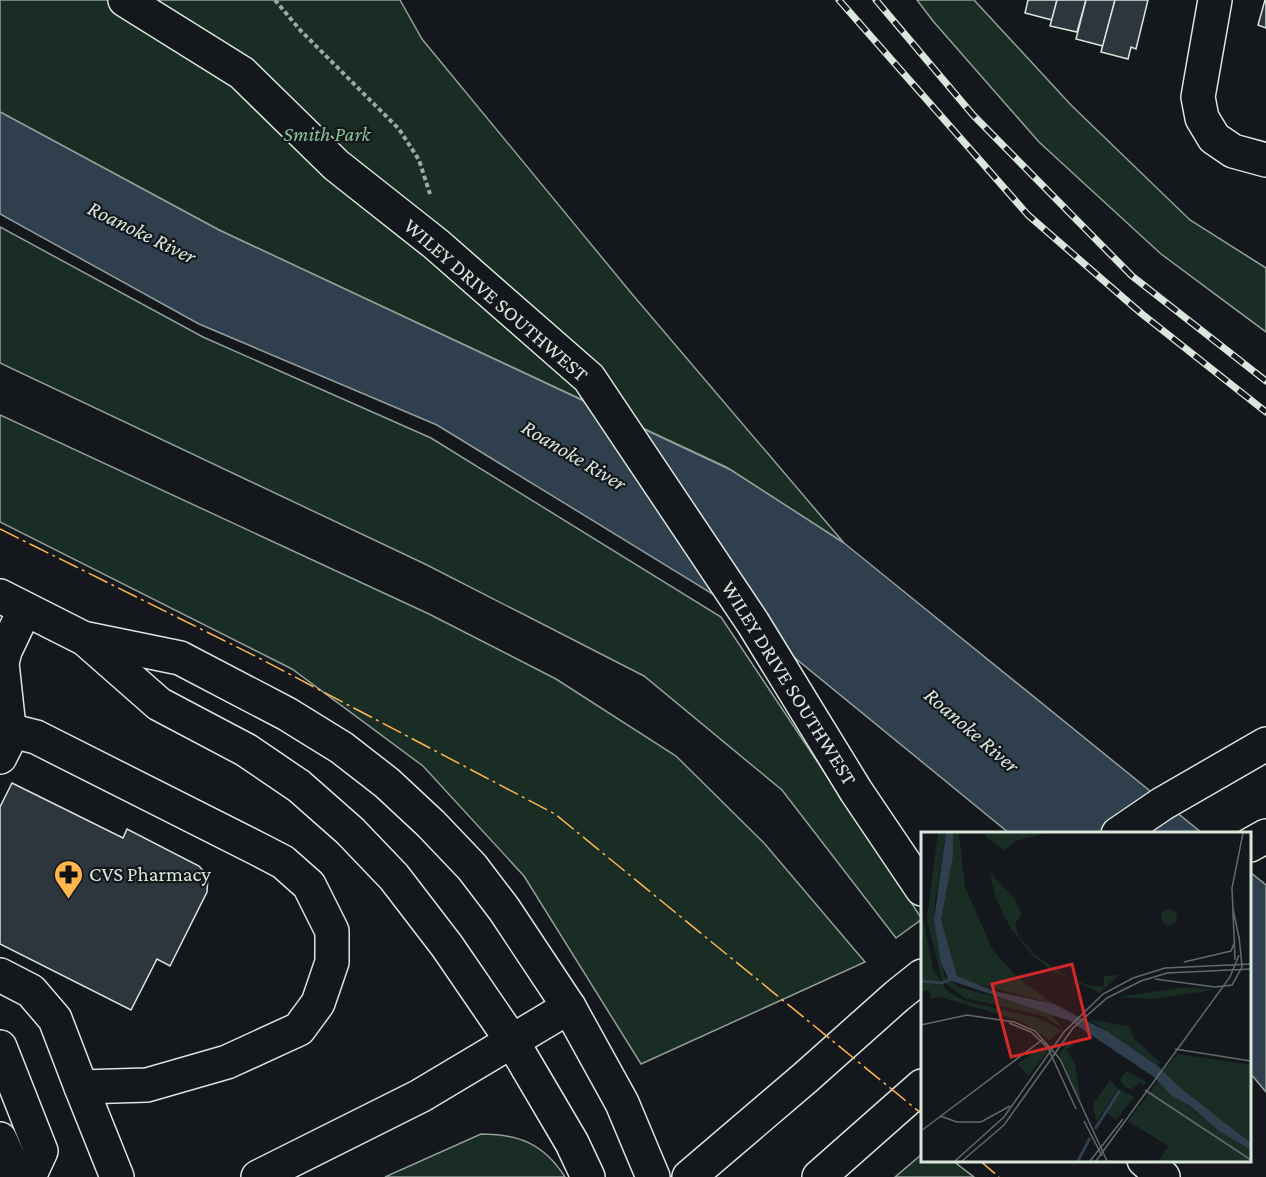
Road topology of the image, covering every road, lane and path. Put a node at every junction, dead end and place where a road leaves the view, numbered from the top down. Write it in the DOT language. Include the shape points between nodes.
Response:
graph roads {
  1 [pos="124,0"];
  2 [pos="275,0"];
  3 [pos="1215,0"];
  4 [pos="1266,160"];
  5 [pos="436,244"];
  6 [pos="12,602"];
  7 [pos="85,639"];
  8 [pos="1266,744"];
  9 [pos="5,747"];
  10 [pos="1121,832"];
  11 [pos="1266,836"];
  12 [pos="1251,844"];
  13 [pos="921,888"];
  14 [pos="0,975"];
  15 [pos="921,977"];
  16 [pos="569,1007"];
  17 [pos="512,1041"];
  18 [pos="0,1047"];
  19 [pos="81,1087"];
  20 [pos="921,1087"];
  21 [pos="0,1100"];
  22 [pos="0,1138"];
  23 [pos="1145,1162"];
  24 [pos="26,1176"];
  25 [pos="117,1177"];
  26 [pos="258,1177"];
  27 [pos="588,1177"];
  28 [pos="653,1177"];
  29 [pos="689,1177"];
  30 [pos="819,1177"];
  31 [pos="1163,1177"];
  1 -- 5 [label="main road, WILEY DRIVE SOUTHWEST" via="242,73 336,165"];
  2 -- 5 [label="path" via="399,129 419,160 430,195"];
  3 -- 4 [label="main road" via="1198,97 1202,118 1215,138 1233,151"];
  5 -- 13 [label="main road, WILEY DRIVE SOUTHWEST" via="589,378 753,623 856,791"];
  6 -- 7 [label="main road"];
  6 -- 9 [label="main road" via="2,663"];
  7 -- 16 [label="main road" via="180,658 287,714 351,755 387,783 472,867"];
  7 -- 17 [label="main road" via="159,704 255,756 299,786 350,831 394,877"];
  8 -- 10 [label="main road"];
  9 -- 19 [label="main road" via="20,733 36,737 283,862 309,885 332,931 332,962 318,1003 299,1029 227,1062 147,1085"];
  11 -- 12 [label="main road"];
  14 -- 19 [label="main road" via="31,990 55,1019"];
  15 -- 29 [label="main road"];
  16 -- 17 [label="main road"];
  16 -- 28 [label="main road" via="622,1103"];
  17 -- 26 [label="main road" via="420,1096"];
  17 -- 27 [label="main road"];
  18 -- 24 [label="main road" via="41,1151"];
  19 -- 25 [label="main road"];
  20 -- 30 [label="main road"];
  21 -- 24 [label="main road"];
  22 -- 24 [label="main road"];
  23 -- 31 [label="main road"];
}
